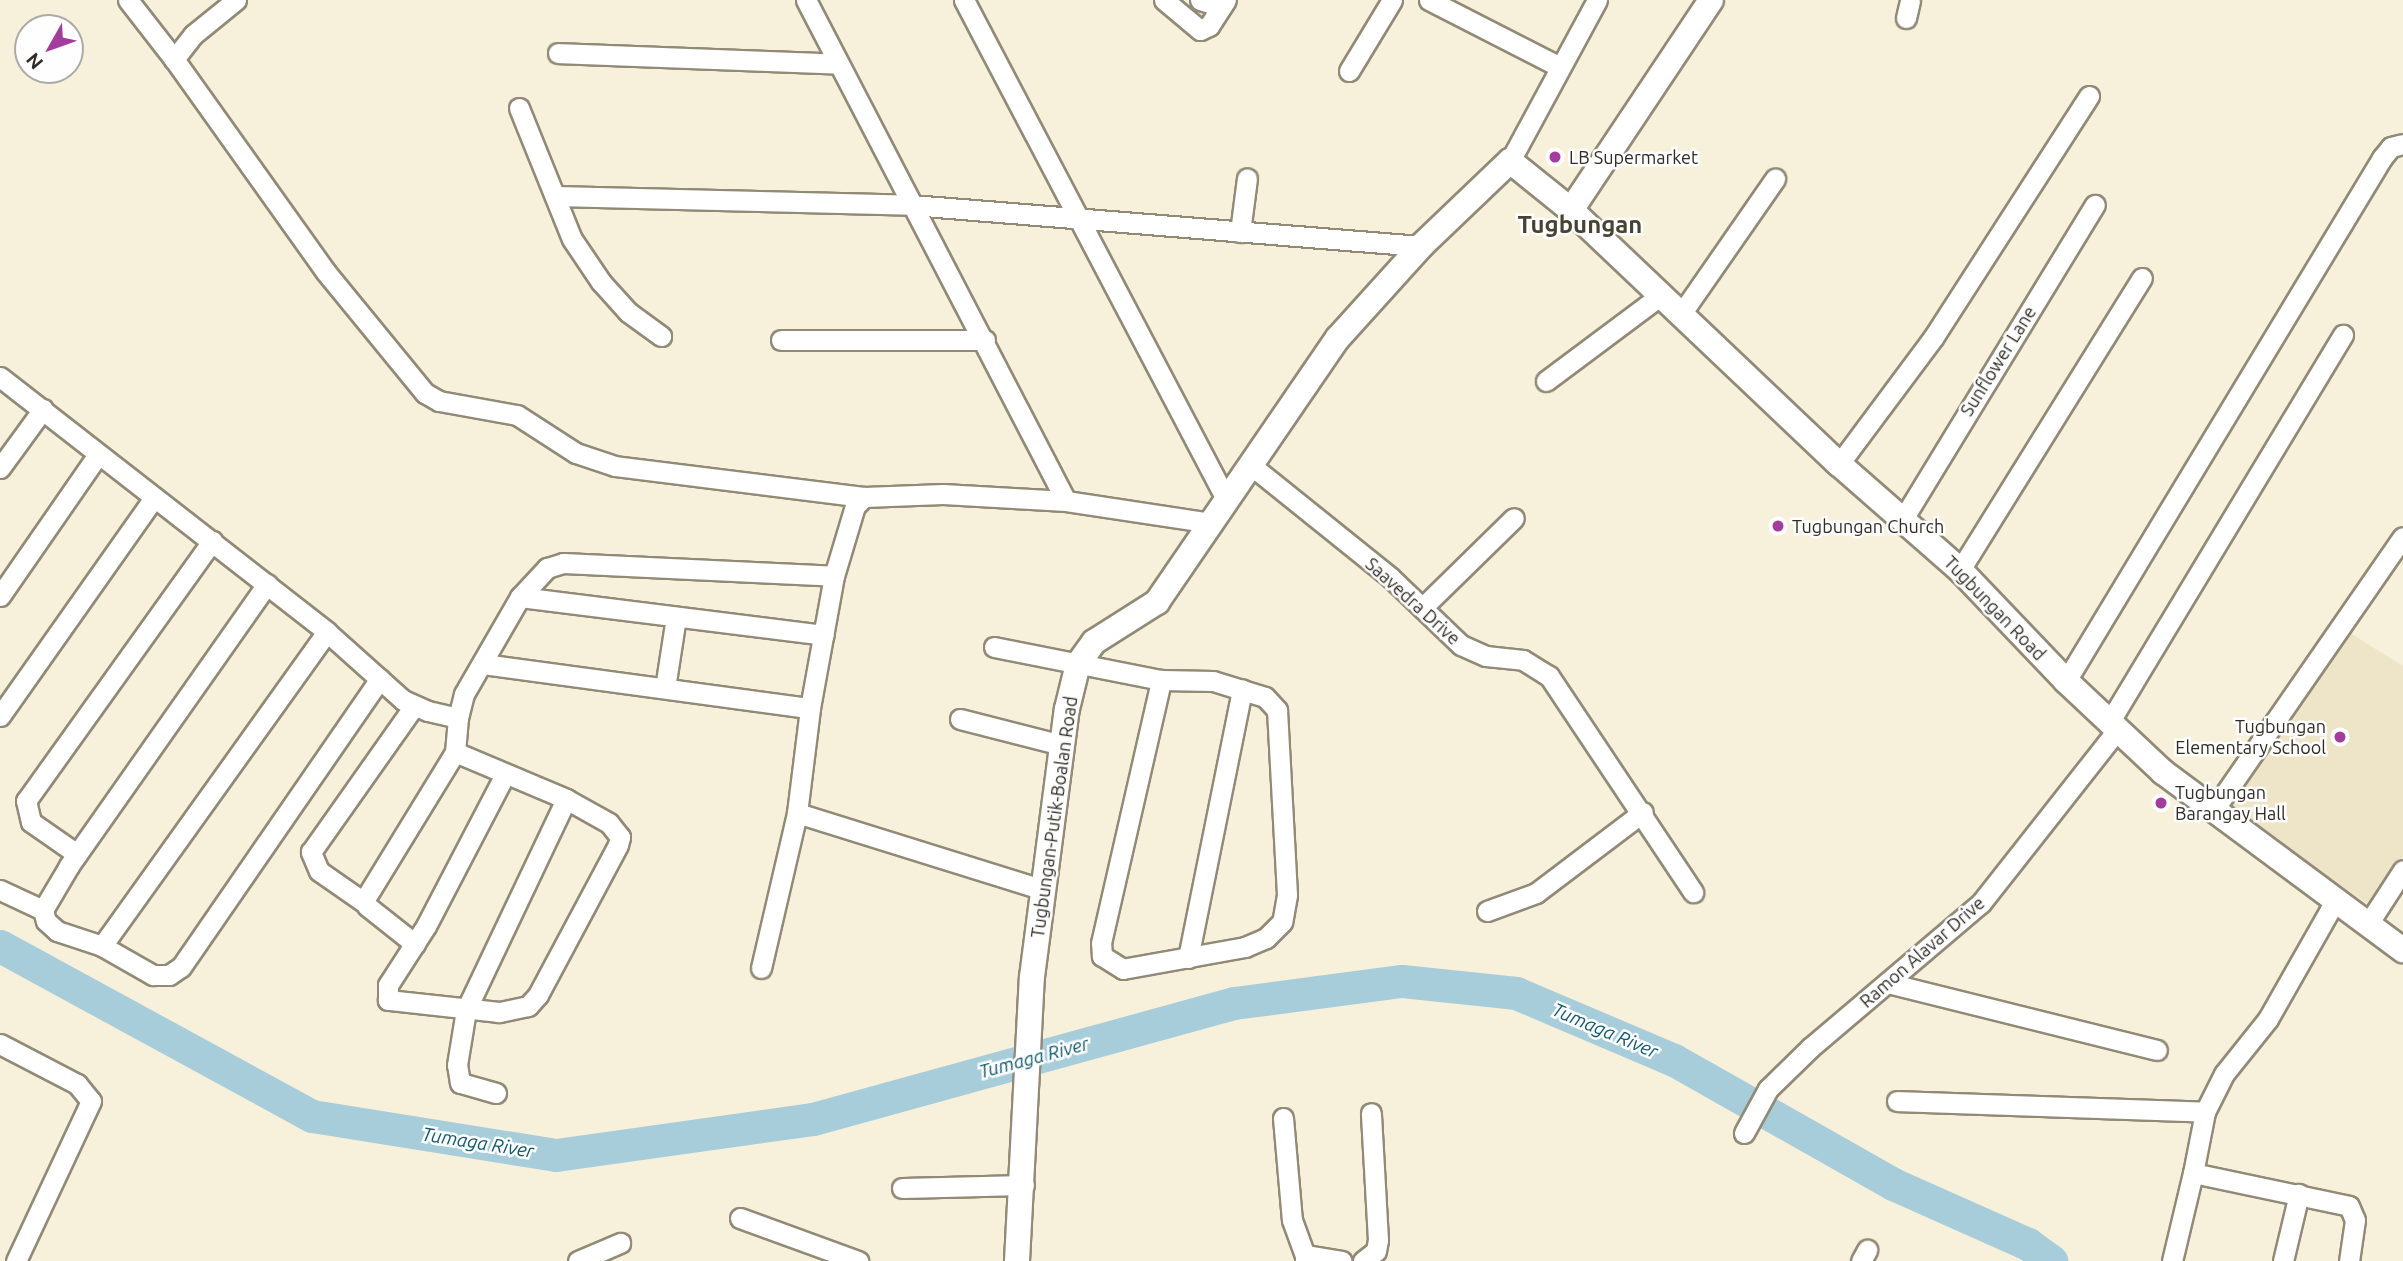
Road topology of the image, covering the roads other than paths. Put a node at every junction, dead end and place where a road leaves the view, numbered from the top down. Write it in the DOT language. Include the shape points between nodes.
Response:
graph roads {
  1 [pos="128,0"];
  2 [pos="236,0"];
  3 [pos="806,0"];
  4 [pos="964,0"];
  5 [pos="1164,0"];
  6 [pos="1200,0"];
  7 [pos="1392,0"];
  8 [pos="1429,0"];
  9 [pos="1597,0"];
  10 [pos="1711,0"];
  11 [pos="1224,4"];
  12 [pos="558,53"];
  13 [pos="174,60"];
  14 [pos="838,64"];
  15 [pos="1558,66"];
  16 [pos="1349,71"];
  17 [pos="2089,96"];
  18 [pos="519,108"];
  19 [pos="2403,144"];
  20 [pos="1510,161"];
  21 [pos="1247,178"];
  22 [pos="1775,178"];
  23 [pos="555,196"];
  24 [pos="912,205"];
  25 [pos="2095,205"];
  26 [pos="1571,210"];
  27 [pos="1082,219"];
  28 [pos="1240,232"];
  29 [pos="1421,246"];
  30 [pos="2142,278"];
  31 [pos="1661,295"];
  32 [pos="1681,314"];
  33 [pos="2343,335"];
  34 [pos="661,336"];
  35 [pos="781,340"];
  36 [pos="985,340"];
  37 [pos="0,377"];
  38 [pos="1546,381"];
  39 [pos="43,409"];
  40 [pos="97,456"];
  41 [pos="1839,464"];
  42 [pos="1252,466"];
  43 [pos="0,468"];
  44 [pos="864,497"];
  45 [pos="153,499"];
  46 [pos="1066,501"];
  47 [pos="1227,501"];
  48 [pos="1514,518"];
  49 [pos="1903,519"];
  50 [pos="1212,523"];
  51 [pos="2403,537"];
  52 [pos="212,541"];
  53 [pos="1960,570"];
  54 [pos="834,576"];
  55 [pos="267,584"];
  56 [pos="0,596"];
  57 [pos="520,597"];
  58 [pos="1423,607"];
  59 [pos="676,617"];
  60 [pos="327,632"];
  61 [pos="824,635"];
  62 [pos="994,647"];
  63 [pos="483,664"];
  64 [pos="1078,664"];
  65 [pos="380,679"];
  66 [pos="1161,680"];
  67 [pos="2066,681"];
  68 [pos="665,688"];
  69 [pos="1242,689"];
  70 [pos="414,706"];
  71 [pos="810,708"];
  72 [pos="0,716"];
  73 [pos="458,718"];
  74 [pos="960,719"];
  75 [pos="2114,725"];
  76 [pos="1062,745"];
  77 [pos="455,752"];
  78 [pos="505,774"];
  79 [pos="566,799"];
  80 [pos="2213,811"];
  81 [pos="1643,812"];
  82 [pos="797,813"];
  83 [pos="77,854"];
  84 [pos="2403,870"];
  85 [pos="0,890"];
  86 [pos="1044,890"];
  87 [pos="1693,892"];
  88 [pos="2335,901"];
  89 [pos="365,903"];
  90 [pos="43,910"];
  91 [pos="1487,911"];
  92 [pos="2368,924"];
  93 [pos="415,944"];
  94 [pos="102,946"];
  95 [pos="2403,950"];
  96 [pos="1188,958"];
  97 [pos="761,968"];
  98 [pos="1888,982"];
  99 [pos="466,1010"];
  100 [pos="0,1044"];
  101 [pos="2157,1050"];
  102 [pos="496,1093"];
  103 [pos="1897,1101"];
  104 [pos="2205,1112"];
  105 [pos="1371,1113"];
  106 [pos="1283,1118"];
  107 [pos="1744,1133"];
  108 [pos="2193,1173"];
  109 [pos="1024,1185"];
  110 [pos="902,1188"];
  111 [pos="2299,1194"];
  112 [pos="740,1219"];
  113 [pos="621,1243"];
  114 [pos="1305,1258"];
  115 [pos="16,1261"];
  116 [pos="578,1261"];
  117 [pos="858,1261"];
  118 [pos="1017,1261"];
  119 [pos="1342,1261"];
  120 [pos="1363,1261"];
  121 [pos="2172,1261"];
  122 [pos="2284,1261"];
  123 [pos="2349,1261"];
  1 -- 13 [label="street"];
  2 -- 13 [label="street" via="193,34"];
  3 -- 14 [label="street"];
  4 -- 27 [label="street"];
  5 -- 11 [label="street" via="1200,30 1209,26"];
  6 -- 11 [label="street"];
  7 -- 16 [label="street"];
  8 -- 15 [label="street"];
  9 -- 15 [label="street"];
  10 -- 26 [label="main road"];
  12 -- 14 [label="street"];
  13 -- 44 [label="street" via="355,311 432,398 517,415 576,453 615,466"];
  14 -- 24 [label="street"];
  15 -- 20 [label="street"];
  17 -- 41 [label="street" via="1933,338"];
  18 -- 23 [label="street"];
  19 -- 67 [label="street" via="2391,147 2382,158"];
  20 -- 26 [label="main road, Tugbungan Road"];
  20 -- 29 [label="main road, Tugbungan-Putik-Boalan Road"];
  21 -- 28 [label="street"];
  22 -- 32 [label="street"];
  23 -- 24 [label="street"];
  23 -- 34 [label="street" via="572,239 601,282 628,312"];
  24 -- 27 [label="street"];
  24 -- 36 [label="street"];
  25 -- 49 [label="street, Sunflower Lane"];
  26 -- 31 [label="main road, Tugbungan Road"];
  27 -- 28 [label="street"];
  27 -- 47 [label="street"];
  28 -- 29 [label="street"];
  29 -- 42 [label="main road, Tugbungan-Putik-Boalan Road" via="1338,338"];
  30 -- 53 [label="street"];
  31 -- 32 [label="main road, Tugbungan Road"];
  31 -- 38 [label="street"];
  32 -- 41 [label="main road, Tugbungan Road"];
  33 -- 75 [label="street, Ramon Alavar Drive"];
  35 -- 36 [label="street"];
  36 -- 46 [label="street"];
  37 -- 39 [label="street"];
  39 -- 40 [label="street"];
  39 -- 43 [label="street"];
  40 -- 45 [label="street"];
  40 -- 56 [label="street"];
  41 -- 49 [label="main road, Tugbungan Road"];
  42 -- 47 [label="main road, Tugbungan-Putik-Boalan Road"];
  42 -- 58 [label="street, Saavedra Drive"];
  44 -- 46 [label="street" via="943,494"];
  44 -- 54 [label="street" via="855,506"];
  45 -- 52 [label="street"];
  45 -- 72 [label="street"];
  46 -- 50 [label="street"];
  47 -- 50 [label="main road, Tugbungan-Putik-Boalan Road"];
  48 -- 58 [label="street"];
  49 -- 53 [label="main road, Tugbungan Road"];
  50 -- 64 [label="main road, Tugbungan-Putik-Boalan Road" via="1157,602 1094,642"];
  51 -- 80 [label="street"];
  52 -- 55 [label="street"];
  52 -- 83 [label="street" via="26,801 32,822"];
  53 -- 67 [label="main road, Tugbungan Road"];
  54 -- 57 [label="street" via="563,563 537,575"];
  54 -- 61 [label="street"];
  55 -- 60 [label="street"];
  55 -- 83 [label="street"];
  57 -- 59 [label="street"];
  57 -- 63 [label="street"];
  58 -- 81 [label="street, Saavedra Drive" via="1472,652 1523,660 1549,676"];
  59 -- 61 [label="street"];
  59 -- 68 [label="street"];
  60 -- 65 [label="street"];
  60 -- 94 [label="street"];
  61 -- 71 [label="street"];
  62 -- 64 [label="street"];
  63 -- 68 [label="street"];
  63 -- 73 [label="street" via="464,694"];
  64 -- 66 [label="street"];
  64 -- 76 [label="main road, Tugbungan-Putik-Boalan Road"];
  65 -- 70 [label="street"];
  65 -- 94 [label="street" via="181,967 169,975 153,975"];
  66 -- 69 [label="street" via="1196,678"];
  66 -- 96 [label="street" via="1101,943 1102,956 1123,969"];
  67 -- 75 [label="main road, Tugbungan Road"];
  68 -- 71 [label="street"];
  69 -- 96 [label="street"];
  69 -- 96 [label="street" via="1265,697 1277,710 1281,724 1286,911 1266,938 1245,947"];
  70 -- 73 [label="street"];
  70 -- 89 [label="street" via="311,852 319,871"];
  71 -- 82 [label="street"];
  73 -- 77 [label="street"];
  74 -- 76 [label="street"];
  75 -- 80 [label="main road, Tugbungan Road"];
  75 -- 98 [label="street, Ramon Alavar Drive" via="1981,903"];
  76 -- 86 [label="main road, Tugbungan-Putik-Boalan Road"];
  77 -- 78 [label="street"];
  77 -- 89 [label="street" via="376,877"];
  78 -- 79 [label="street"];
  78 -- 93 [label="street"];
  79 -- 99 [label="street"];
  79 -- 99 [label="street" via="617,829 618,845 538,995 517,1012"];
  80 -- 88 [label="main road, Tugbungan Road"];
  81 -- 87 [label="street, Saavedra Drive"];
  81 -- 91 [label="street" via="1536,893"];
  82 -- 86 [label="street"];
  82 -- 97 [label="street"];
  83 -- 90 [label="street"];
  84 -- 92 [label="street"];
  85 -- 90 [label="street"];
  86 -- 109 [label="main road, Tugbungan-Putik-Boalan Road" via="1027,1030"];
  88 -- 92 [label="main road, Tugbungan Road"];
  88 -- 104 [label="street" via="2268,1019 2224,1074"];
  89 -- 93 [label="street"];
  90 -- 94 [label="street" via="46,921 57,931"];
  92 -- 95 [label="main road, Tugbungan Road"];
  93 -- 99 [label="street" via="388,985 386,998"];
  98 -- 101 [label="street"];
  98 -- 107 [label="street, Ramon Alavar Drive" via="1768,1089"];
  99 -- 102 [label="street" via="457,1065 460,1083"];
  100 -- 115 [label="street" via="77,1084 91,1101"];
  103 -- 104 [label="street"];
  104 -- 108 [label="street"];
  105 -- 120 [label="street" via="1378,1240 1376,1251"];
  106 -- 114 [label="street" via="1292,1220"];
  108 -- 111 [label="street"];
  108 -- 121 [label="street"];
  109 -- 110 [label="street"];
  109 -- 118 [label="main road, Tugbungan-Putik-Boalan Road"];
  111 -- 122 [label="street"];
  111 -- 123 [label="street" via="2349,1206 2355,1220"];
  112 -- 117 [label="street"];
  113 -- 116 [label="street"];
  114 -- 119 [label="street"];
}
